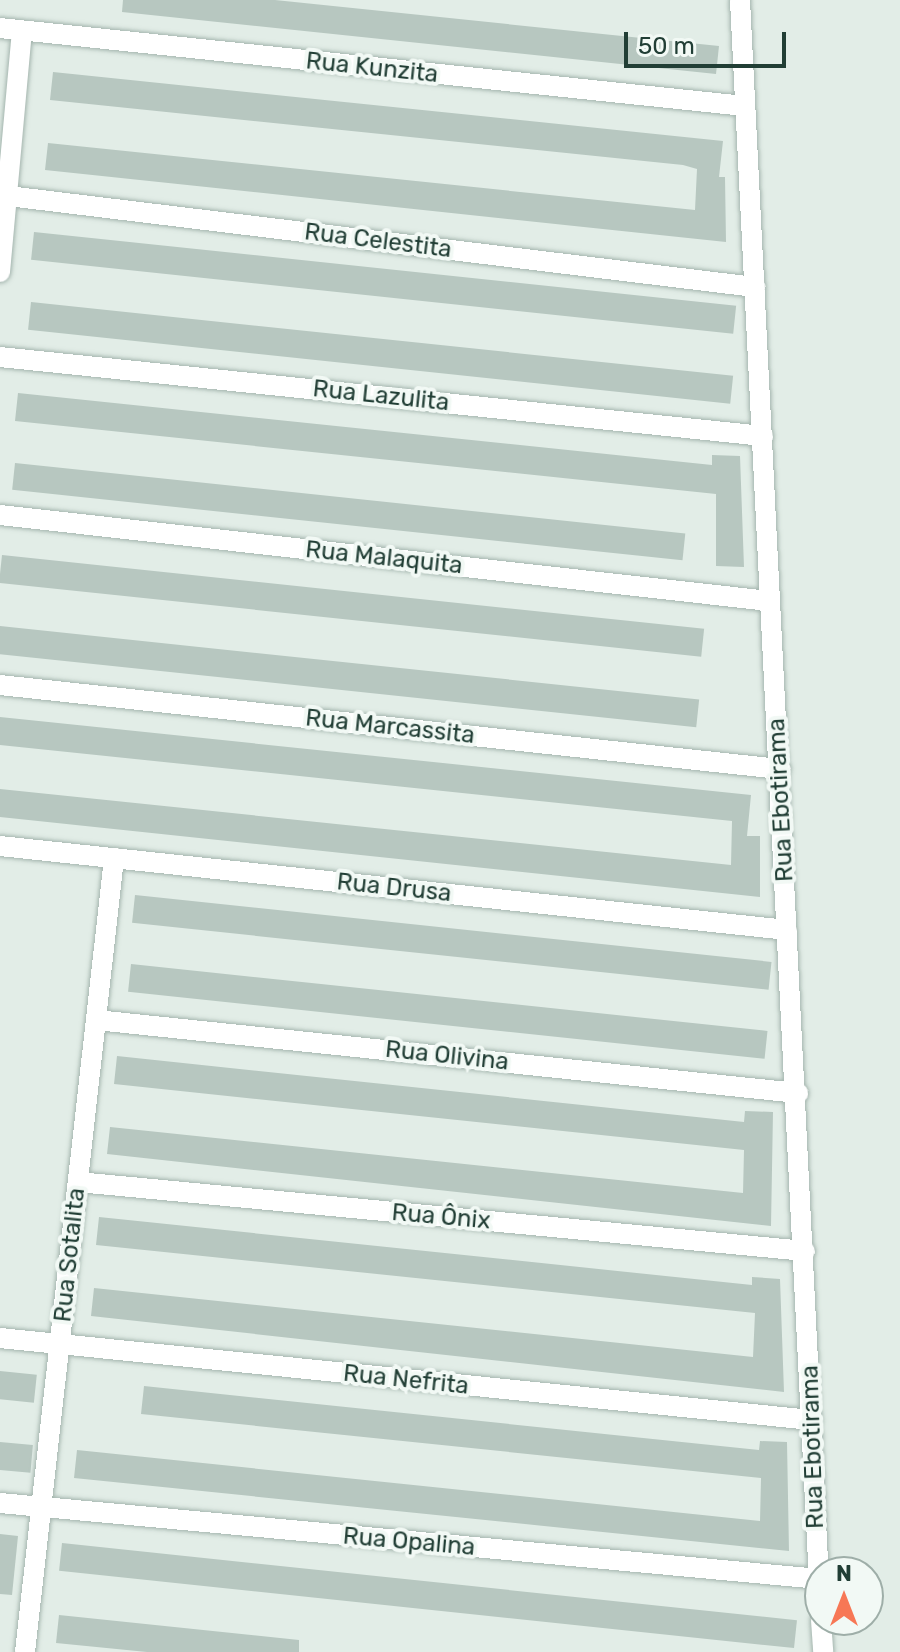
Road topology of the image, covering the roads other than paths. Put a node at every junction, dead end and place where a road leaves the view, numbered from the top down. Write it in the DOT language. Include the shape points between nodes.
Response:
graph roads {
  1 [pos="740,0"];
  2 [pos="0,28"];
  3 [pos="22,31"];
  4 [pos="744,106"];
  5 [pos="4,195"];
  6 [pos="0,272"];
  7 [pos="755,287"];
  8 [pos="0,357"];
  9 [pos="763,436"];
  10 [pos="0,515"];
  11 [pos="769,601"];
  12 [pos="0,685"];
  13 [pos="780,769"];
  14 [pos="0,846"];
  15 [pos="114,858"];
  16 [pos="787,930"];
  17 [pos="96,1020"];
  18 [pos="798,1093"];
  19 [pos="78,1182"];
  20 [pos="805,1251"];
  21 [pos="0,1338"];
  22 [pos="60,1345"];
  23 [pos="812,1420"];
  24 [pos="0,1503"];
  25 [pos="41,1508"];
  26 [pos="818,1556"];
  27 [pos="804,1587"];
  28 [pos="25,1652"];
  1 -- 4 [label="street, Rua Ebotirama"];
  2 -- 3 [label="street, Rua Kunzita"];
  3 -- 4 [label="street, Rua Kunzita"];
  3 -- 5 [label="street"];
  4 -- 7 [label="street, Rua Ebotirama"];
  5 -- 6 [label="street"];
  5 -- 7 [label="street, Rua Celestita"];
  7 -- 9 [label="street, Rua Ebotirama"];
  8 -- 9 [label="street, Rua Lazulita"];
  9 -- 11 [label="street, Rua Ebotirama"];
  10 -- 11 [label="street, Rua Malaquita"];
  11 -- 13 [label="street, Rua Ebotirama"];
  12 -- 13 [label="street, Rua Marcassita"];
  13 -- 16 [label="street, Rua Ebotirama"];
  14 -- 15 [label="street, Rua Drusa"];
  15 -- 16 [label="street, Rua Drusa"];
  15 -- 17 [label="street, Rua Sotalita"];
  16 -- 18 [label="street, Rua Ebotirama"];
  17 -- 18 [label="street, Rua Olivina"];
  17 -- 19 [label="street, Rua Sotalita"];
  18 -- 20 [label="street, Rua Ebotirama"];
  19 -- 20 [label="street, Rua Ônix"];
  19 -- 22 [label="street, Rua Sotalita"];
  20 -- 23 [label="street, Rua Ebotirama"];
  21 -- 22 [label="street, Rua Nefrita"];
  22 -- 23 [label="street, Rua Nefrita"];
  22 -- 25 [label="street, Rua Sotalita"];
  23 -- 26 [label="street, Rua Ebotirama"];
  24 -- 25 [label="street, Rua Opalina"];
  25 -- 27 [label="street, Rua Opalina"];
  25 -- 28 [label="street, Rua Sotalita"];
}
